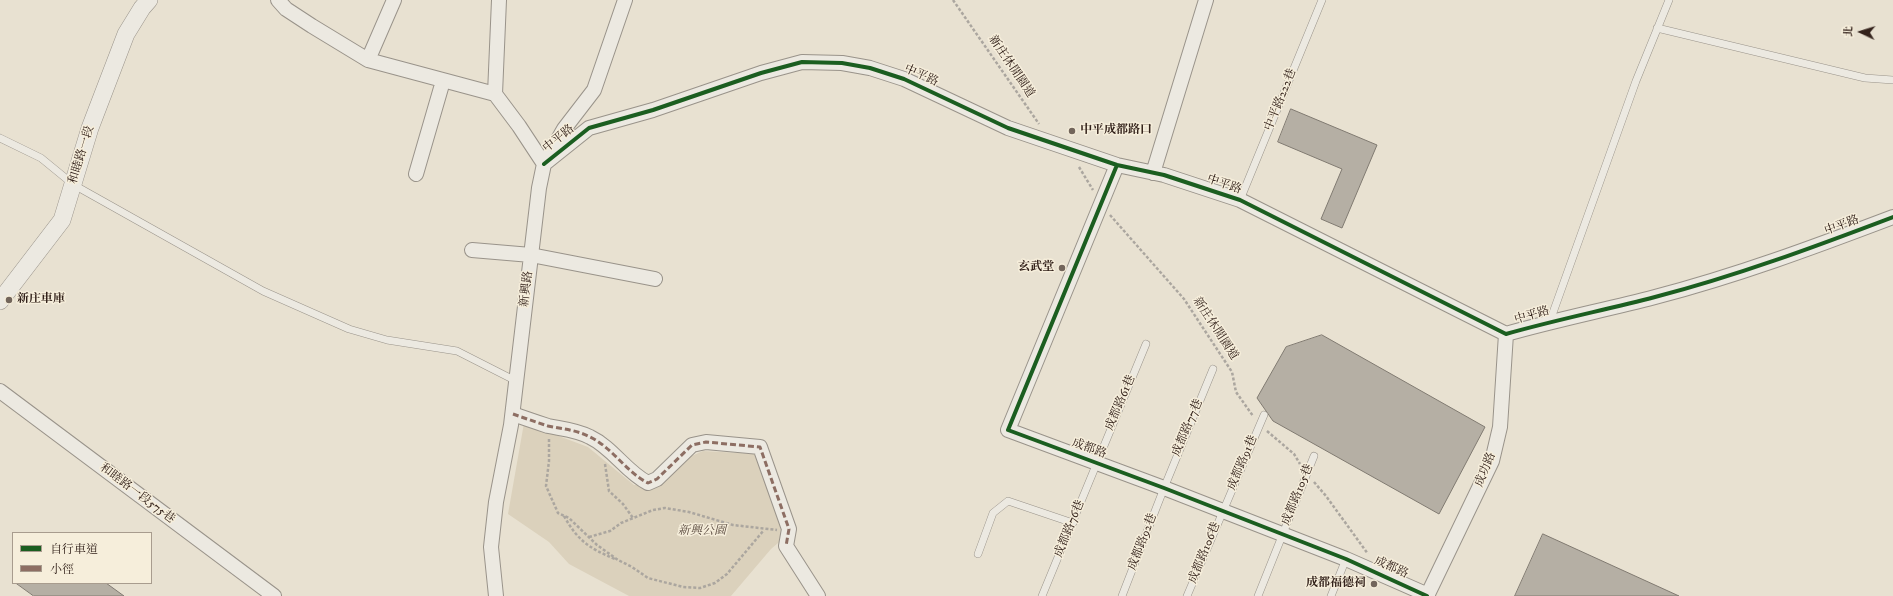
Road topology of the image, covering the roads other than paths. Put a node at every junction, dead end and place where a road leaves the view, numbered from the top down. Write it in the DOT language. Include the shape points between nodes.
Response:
graph roads {
  1 [pos="149,0"];
  2 [pos="278,0"];
  3 [pos="394,0"];
  4 [pos="499,0"];
  5 [pos="625,0"];
  6 [pos="1206,0"];
  7 [pos="1322,0"];
  8 [pos="1669,0"];
  9 [pos="1657,28"];
  10 [pos="368,60"];
  11 [pos="1893,80"];
  12 [pos="443,81"];
  13 [pos="495,94"];
  14 [pos="0,138"];
  15 [pos="544,164"];
  16 [pos="1117,165"];
  17 [pos="1153,173"];
  18 [pos="416,174"];
  19 [pos="74,185"];
  20 [pos="1240,200"];
  21 [pos="1893,218"];
  22 [pos="472,250"];
  23 [pos="531,255"];
  24 [pos="654,279"];
  25 [pos="0,301"];
  26 [pos="1550,321"];
  27 [pos="1506,334"];
  28 [pos="1146,344"];
  29 [pos="1213,369"];
  30 [pos="516,381"];
  31 [pos="0,392"];
  32 [pos="513,414"];
  33 [pos="1264,415"];
  34 [pos="1314,456"];
  35 [pos="1096,462"];
  36 [pos="1164,488"];
  37 [pos="1222,511"];
  38 [pos="1072,523"];
  39 [pos="1281,535"];
  40 [pos="978,554"];
  41 [pos="1346,559"];
  42 [pos="274,596"];
  43 [pos="496,596"];
  44 [pos="818,596"];
  45 [pos="1042,596"];
  46 [pos="1122,596"];
  47 [pos="1187,596"];
  48 [pos="1258,596"];
  49 [pos="1331,596"];
  50 [pos="1428,596"];
  1 -- 19 [label="street, 和睦路一段" via="126,34 90,128"];
  2 -- 10 [label="street" via="286,9"];
  3 -- 10 [label="street"];
  4 -- 13 [label="street"];
  5 -- 15 [label="street, 新興路" via="594,90 564,130"];
  6 -- 17 [label="street"];
  7 -- 20 [label="lane, 中平路222巷"];
  8 -- 9 [label="lane"];
  9 -- 11 [label="lane" via="1865,78"];
  9 -- 26 [label="lane"];
  10 -- 12 [label="street"];
  12 -- 13 [label="street"];
  12 -- 18 [label="street"];
  13 -- 15 [label="street, 中平路"];
  14 -- 19 [label="lane" via="41,158"];
  15 -- 16 [label="street, 中平路" via="589,128 802,62 842,63 870,68 904,79 1008,128"];
  15 -- 23 [label="street, 新興路" via="538,188"];
  16 -- 17 [label="street, 中平路"];
  16 -- 35 [label="street, 成都路" via="1008,430"];
  17 -- 20 [label="street, 中平路"];
  19 -- 25 [label="street, 和睦路一段" via="62,220"];
  19 -- 30 [label="lane" via="263,291 349,329 387,340 457,351"];
  20 -- 27 [label="street, 中平路"];
  21 -- 26 [label="street, 中平路" via="1763,266 1655,297"];
  22 -- 23 [label="street"];
  23 -- 24 [label="street"];
  23 -- 30 [label="street, 新興路"];
  26 -- 27 [label="street, 中平路"];
  27 -- 50 [label="street, 成功路" via="1500,427 1492,461"];
  28 -- 35 [label="lane, 成都路61巷"];
  29 -- 36 [label="lane, 成都路77巷"];
  30 -- 32 [label="street, 新興路"];
  31 -- 42 [label="street, 和睦路一段575巷"];
  32 -- 43 [label="street, 新興路" via="490,547"];
  32 -- 44 [label="street" via="591,437 636,476 648,483 657,479 692,445 706,442 760,447 789,529 786,546"];
  33 -- 37 [label="lane, 成都路91巷"];
  34 -- 39 [label="lane, 成都路105巷"];
  35 -- 36 [label="street, 成都路"];
  35 -- 38 [label="lane, 成都路76巷"];
  36 -- 37 [label="street, 成都路"];
  36 -- 46 [label="lane, 成都路92巷"];
  37 -- 39 [label="street, 成都路"];
  37 -- 47 [label="lane, 成都路106巷"];
  38 -- 40 [label="lane" via="1008,501 993,513"];
  38 -- 45 [label="lane, 成都路76巷"];
  39 -- 41 [label="street, 成都路"];
  39 -- 48 [label="lane, 成都路105巷"];
  41 -- 49 [label="lane"];
  41 -- 50 [label="street, 成都路"];
}
